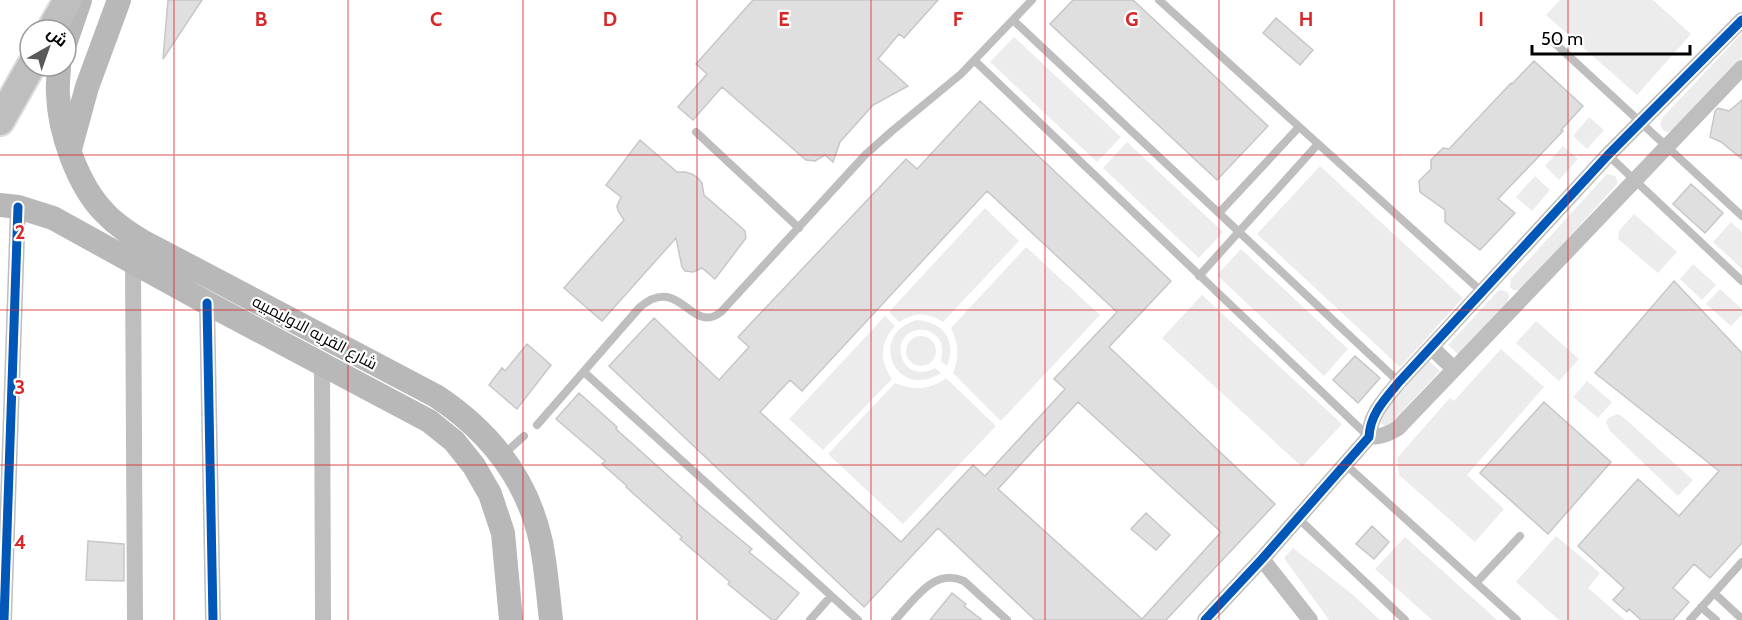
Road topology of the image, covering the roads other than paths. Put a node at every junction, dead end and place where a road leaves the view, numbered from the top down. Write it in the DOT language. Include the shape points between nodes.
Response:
graph roads {
  1 [pos="68,0"];
  2 [pos="80,0"];
  3 [pos="119,0"];
  4 [pos="1032,0"];
  5 [pos="1159,0"];
  6 [pos="58,18"];
  7 [pos="74,18"];
  8 [pos="1013,20"];
  9 [pos="1742,20"];
  10 [pos="1546,35"];
  11 [pos="975,61"];
  12 [pos="1742,68"];
  13 [pos="24,78"];
  14 [pos="59,78"];
  15 [pos="0,121"];
  16 [pos="1640,122"];
  17 [pos="1299,127"];
  18 [pos="696,132"];
  19 [pos="1318,144"];
  20 [pos="1667,147"];
  21 [pos="70,150"];
  22 [pos="1608,155"];
  23 [pos="1635,180"];
  24 [pos="9,206"];
  25 [pos="1220,213"];
  26 [pos="1742,216"];
  27 [pos="799,228"];
  28 [pos="1239,231"];
  29 [pos="133,261"];
  30 [pos="1199,276"];
  31 [pos="1742,281"];
  32 [pos="1481,291"];
  33 [pos="207,303"];
  34 [pos="1431,347"];
  35 [pos="322,363"];
  36 [pos="1455,369"];
  37 [pos="584,372"];
  38 [pos="1399,382"];
  39 [pos="537,425"];
  40 [pos="524,436"];
  41 [pos="1369,437"];
  42 [pos="502,456"];
  43 [pos="1345,464"];
  44 [pos="1298,518"];
  45 [pos="536,523"];
  46 [pos="503,533"];
  47 [pos="1520,536"];
  48 [pos="1262,559"];
  49 [pos="1742,562"];
  50 [pos="1476,583"];
  51 [pos="1714,593"];
  52 [pos="831,596"];
  53 [pos="1701,607"];
  54 [pos="1742,619"];
  55 [pos="4,620"];
  56 [pos="135,620"];
  57 [pos="213,620"];
  58 [pos="322,620"];
  59 [pos="511,620"];
  60 [pos="551,620"];
  61 [pos="810,620"];
  62 [pos="858,620"];
  63 [pos="895,620"];
  64 [pos="1007,620"];
  65 [pos="1205,620"];
  66 [pos="1310,620"];
  67 [pos="1405,620"];
  68 [pos="1516,620"];
  69 [pos="1690,620"];
  70 [pos="1716,620"];
  1 -- 6 [label="highway"];
  2 -- 7 [label="main road"];
  3 -- 21 [label="main road" via="87,87"];
  4 -- 8 [label="lane"];
  5 -- 17 [label="lane"];
  8 -- 11 [label="lane"];
  8 -- 25 [label="lane"];
  9 -- 16 [label="street"];
  10 -- 16 [label="lane"];
  11 -- 27 [label="lane" via="865,156"];
  11 -- 30 [label="lane"];
  12 -- 20 [label="street"];
  13 -- 15 [label="highway"];
  14 -- 21 [label="main road, شارع القريه الاوليمبيه" via="61,122"];
  16 -- 20 [label="lane"];
  16 -- 22 [label="street"];
  17 -- 19 [label="lane"];
  17 -- 25 [label="lane"];
  18 -- 27 [label="lane"];
  19 -- 28 [label="lane"];
  19 -- 32 [label="lane"];
  20 -- 23 [label="street"];
  20 -- 26 [label="lane"];
  21 -- 42 [label="main road, شارع القريه الاوليمبيه" via="89,194 122,228 436,396 472,423"];
  22 -- 23 [label="lane"];
  22 -- 32 [label="street"];
  23 -- 31 [label="lane"];
  23 -- 36 [label="street"];
  24 -- 29 [label="main road, شارع القريه الاوليمبيه" via="53,218"];
  24 -- 55 [label="street"];
  25 -- 28 [label="lane"];
  27 -- 37 [label="lane" via="716,316 702,318 674,299 656,297 647,301"];
  28 -- 30 [label="lane"];
  28 -- 38 [label="lane"];
  29 -- 33 [label="main road, شارع القريه الاوليمبيه"];
  29 -- 56 [label="street"];
  30 -- 41 [label="lane"];
  32 -- 34 [label="street"];
  33 -- 35 [label="main road, شارع القريه الاوليمبيه"];
  33 -- 57 [label="street"];
  34 -- 36 [label="street"];
  34 -- 38 [label="street"];
  35 -- 46 [label="main road, شارع القريه الاوليمبيه" via="429,421 454,441 490,494"];
  35 -- 58 [label="street"];
  36 -- 41 [label="street" via="1398,428 1390,434"];
  37 -- 39 [label="lane"];
  37 -- 52 [label="lane"];
  38 -- 41 [label="street" via="1373,417"];
  40 -- 42 [label="lane"];
  41 -- 43 [label="street"];
  42 -- 45 [label="main road, شارع القريه الاوليمبيه" via="516,476"];
  43 -- 44 [label="street"];
  43 -- 50 [label="lane"];
  44 -- 48 [label="street"];
  44 -- 67 [label="lane"];
  45 -- 46 [label="main road"];
  45 -- 60 [label="main road, شارع القريه الاوليمبيه"];
  46 -- 59 [label="main road, شارع القريه الاوليمبيه"];
  47 -- 50 [label="lane"];
  48 -- 65 [label="street"];
  48 -- 66 [label="street"];
  49 -- 51 [label="lane"];
  50 -- 68 [label="lane"];
  51 -- 53 [label="lane"];
  51 -- 54 [label="lane"];
  52 -- 61 [label="lane"];
  52 -- 62 [label="lane"];
  53 -- 69 [label="lane"];
  53 -- 70 [label="lane"];
  63 -- 64 [label="lane" via="928,585 945,577 964,581"];
}
